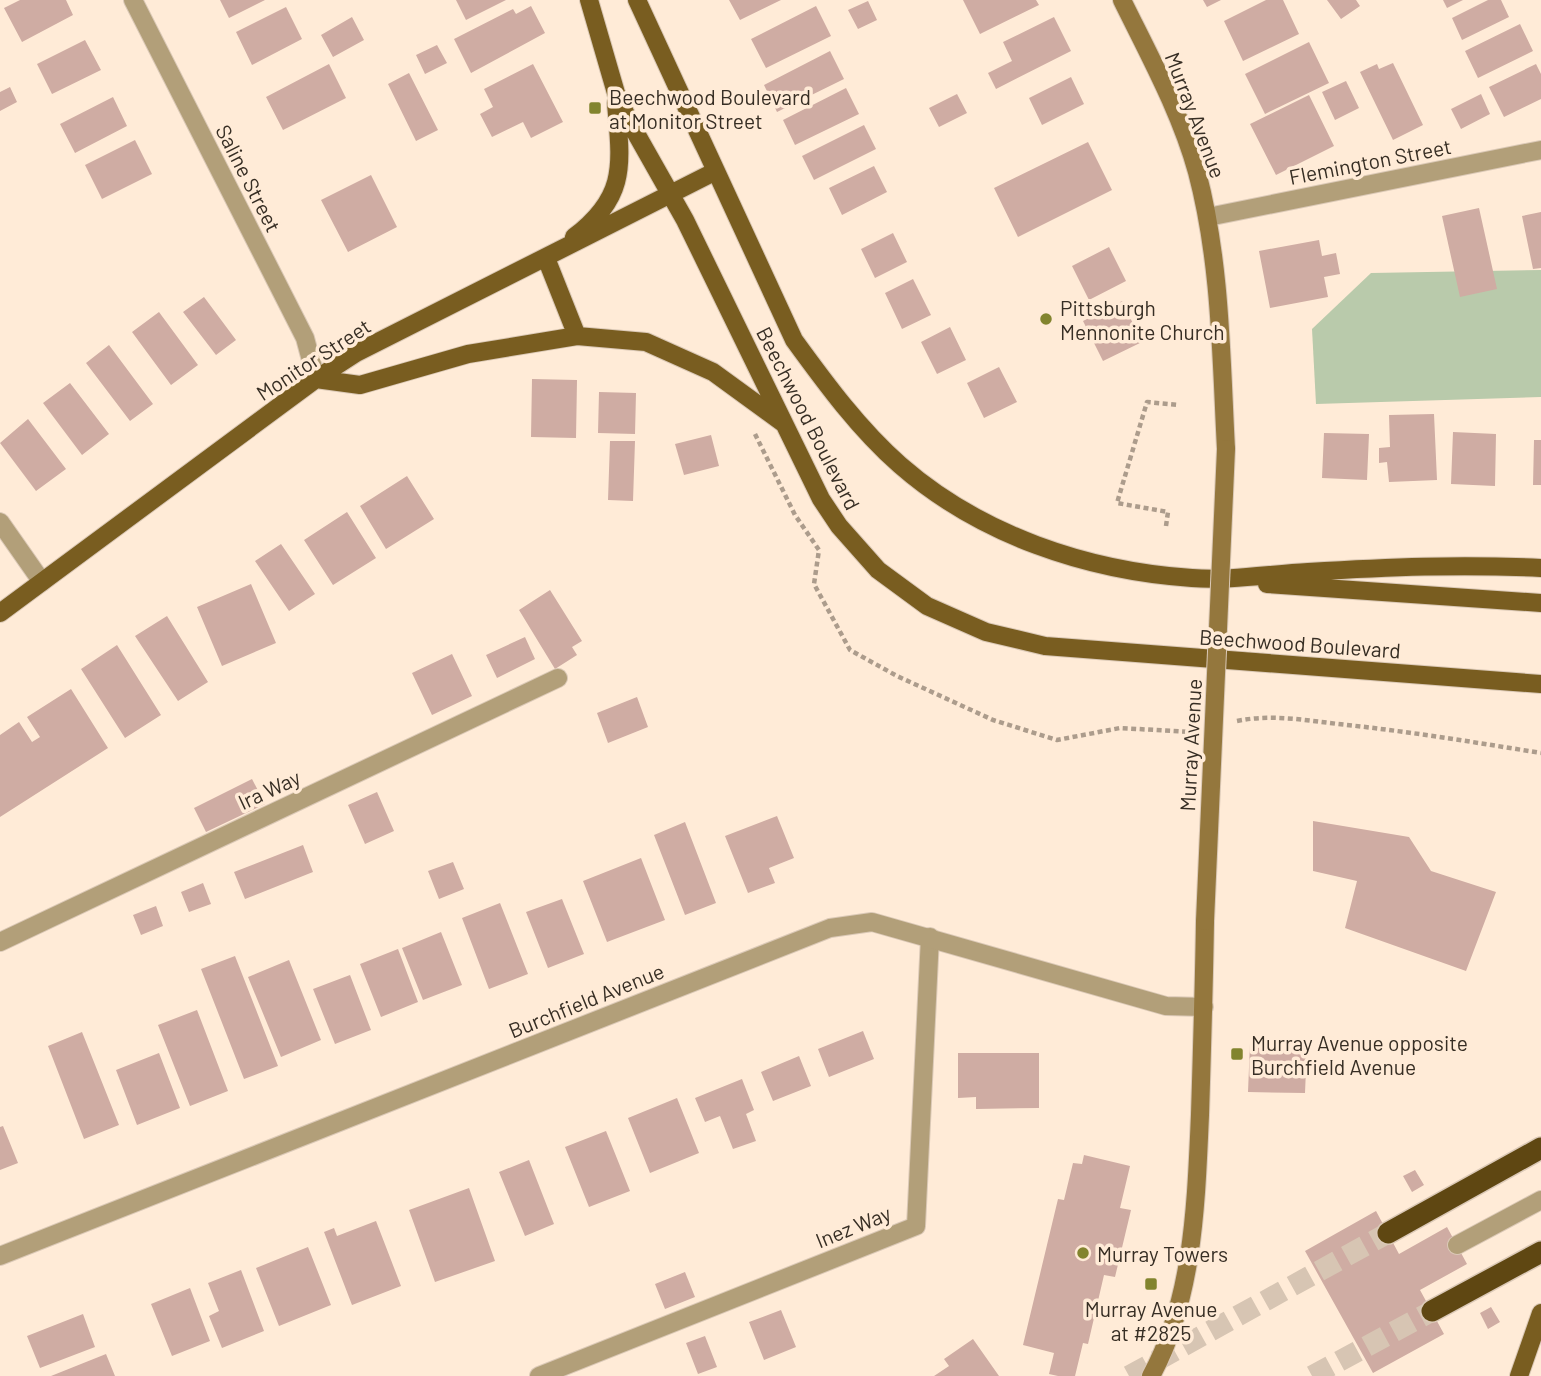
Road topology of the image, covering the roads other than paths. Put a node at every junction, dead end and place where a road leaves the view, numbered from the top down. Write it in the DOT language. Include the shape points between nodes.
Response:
graph roads {
  1 [pos="134,0"];
  2 [pos="589,0"];
  3 [pos="637,0"];
  4 [pos="1122,0"];
  5 [pos="616,93"];
  6 [pos="1541,150"];
  7 [pos="716,171"];
  8 [pos="669,195"];
  9 [pos="1208,217"];
  10 [pos="546,258"];
  11 [pos="577,336"];
  12 [pos="316,379"];
  13 [pos="785,425"];
  14 [pos="0,522"];
  15 [pos="1541,568"];
  16 [pos="1194,578"];
  17 [pos="42,582"];
  18 [pos="1541,603"];
  19 [pos="0,613"];
  20 [pos="558,678"];
  21 [pos="1541,684"];
  22 [pos="930,937"];
  23 [pos="0,942"];
  24 [pos="1204,1007"];
  25 [pos="1541,1148"];
  26 [pos="1540,1200"];
  27 [pos="1388,1233"];
  28 [pos="1457,1245"];
  29 [pos="1541,1252"];
  30 [pos="0,1256"];
  31 [pos="1432,1311"];
  32 [pos="1541,1313"];
  33 [pos="540,1376"];
  34 [pos="1150,1376"];
  35 [pos="1519,1376"];
  1 -- 12 [label="street, Saline Street" via="305,338"];
  2 -- 5 [label="main road, Beechwood Boulevard"];
  3 -- 7 [label="main road, Beechwood Boulevard"];
  4 -- 9 [label="main road, Murray Avenue" via="1180,126"];
  5 -- 8 [label="main road, Beechwood Boulevard"];
  5 -- 10 [label="main road" via="622,158 614,194 585,229"];
  6 -- 9 [label="street, Flemington Street"];
  7 -- 8 [label="main road, Monitor Street"];
  7 -- 16 [label="main road, Beechwood Boulevard" via="794,340 834,394 901,466 987,524 1038,546 1091,562"];
  8 -- 10 [label="main road, Monitor Street"];
  8 -- 13 [label="main road, Beechwood Boulevard"];
  9 -- 24 [label="main road, Murray Avenue, bridge" via="1219,307 1226,449"];
  10 -- 11 [label="main road"];
  10 -- 12 [label="main road, Monitor Street" via="356,353"];
  11 -- 12 [label="main road" via="468,354 360,385"];
  11 -- 13 [label="main road" via="646,342 713,372"];
  12 -- 17 [label="main road, Monitor Street"];
  13 -- 21 [label="main road, Beechwood Boulevard" via="821,499 857,550 927,606 986,632 1045,646"];
  14 -- 17 [label="street"];
  15 -- 16 [label="main road, Beechwood Boulevard" via="1458,564"];
  16 -- 18 [label="main road"];
  17 -- 19 [label="main road, Monitor Street"];
  20 -- 23 [label="street, Ira Way"];
  22 -- 24 [label="street, Burchfield Avenue" via="1166,1006"];
  22 -- 30 [label="street, Burchfield Avenue" via="872,922 830,928"];
  22 -- 33 [label="street, Inez Way" via="916,1226"];
  24 -- 34 [label="main road, Murray Avenue" via="1189,1261 1177,1308"];
  25 -- 27 [label="highway"];
  26 -- 28 [label="street"];
  29 -- 31 [label="highway"];
  32 -- 35 [label="main road"];
}
